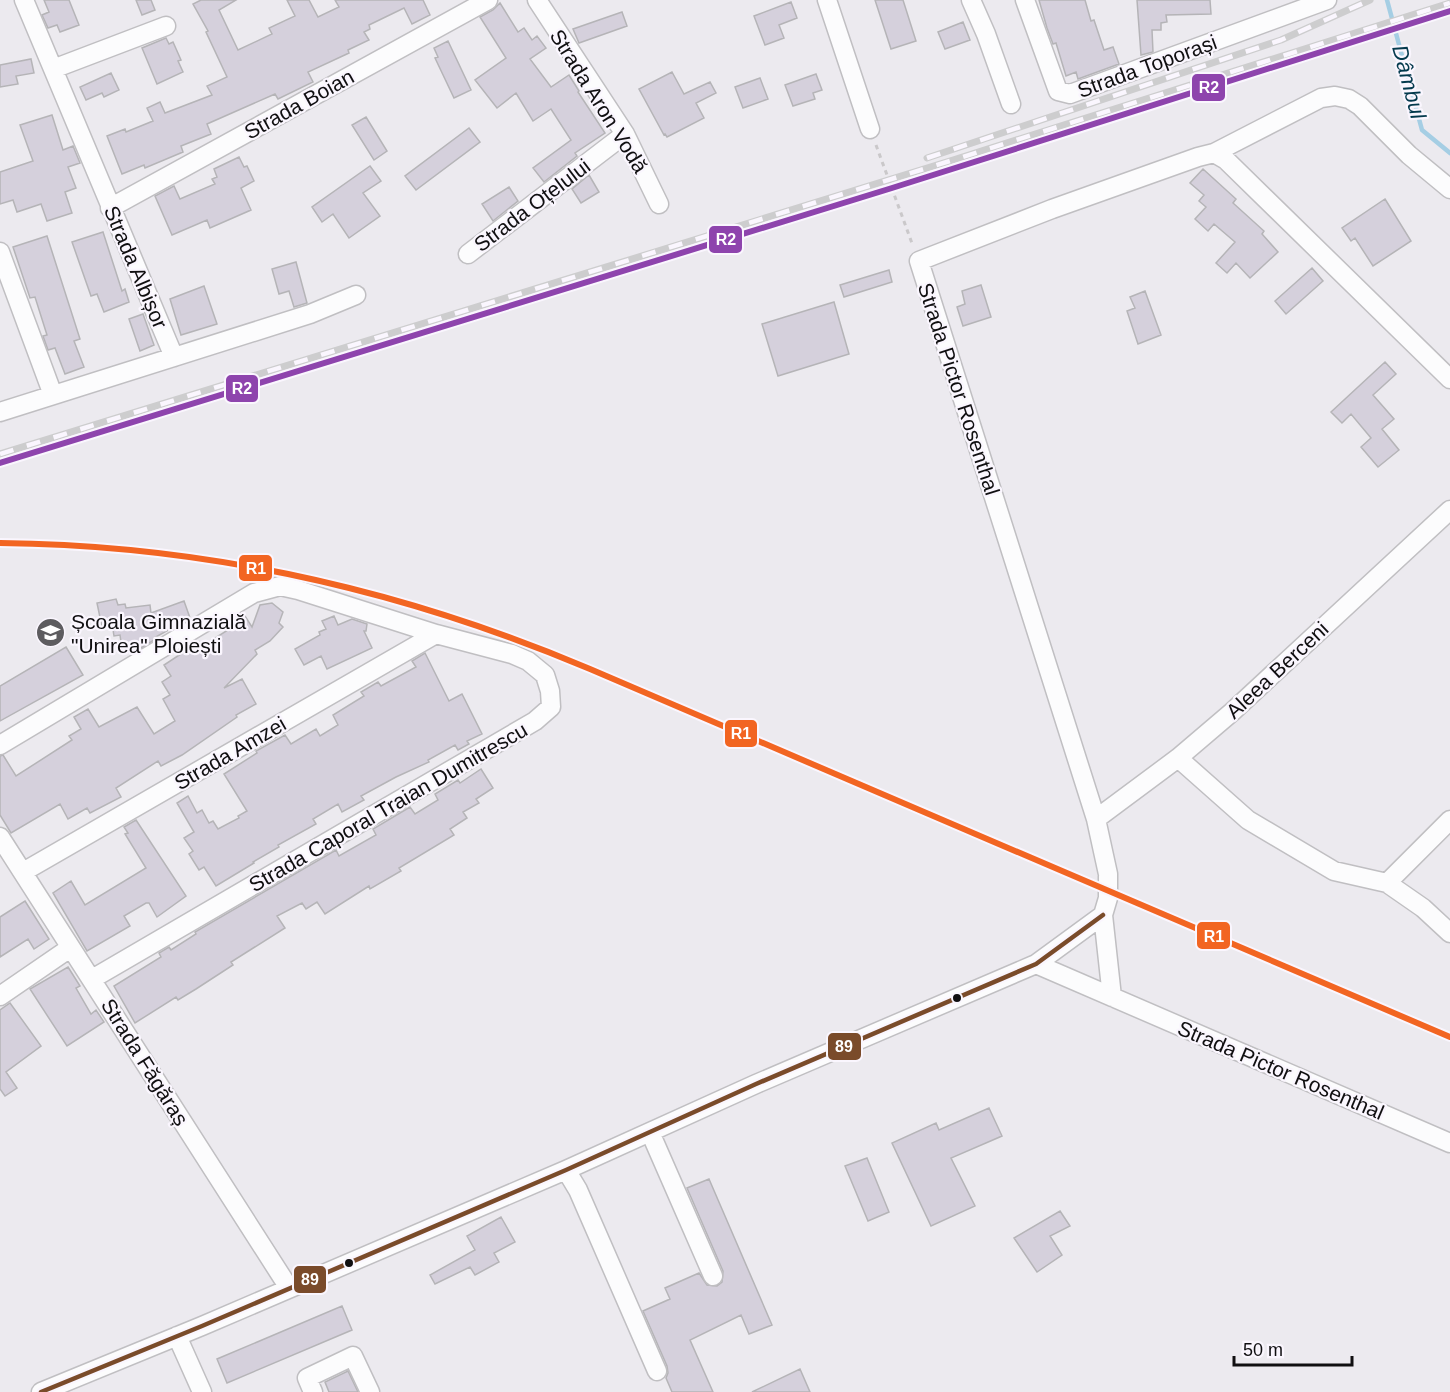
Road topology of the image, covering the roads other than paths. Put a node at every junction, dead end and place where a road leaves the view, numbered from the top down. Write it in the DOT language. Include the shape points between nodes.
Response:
graph roads {
  1 [pos="24,0"];
  2 [pos="488,0"];
  3 [pos="537,0"];
  4 [pos="827,0"];
  5 [pos="970,0"];
  6 [pos="1025,0"];
  7 [pos="1327,0"];
  8 [pos="166,26"];
  9 [pos="53,69"];
  10 [pos="1011,104"];
  11 [pos="870,129"];
  12 [pos="625,134"];
  13 [pos="1214,153"];
  14 [pos="1450,189"];
  15 [pos="659,204"];
  16 [pos="110,208"];
  17 [pos="0,252"];
  18 [pos="468,254"];
  19 [pos="356,295"];
  20 [pos="174,357"];
  21 [pos="1450,379"];
  22 [pos="53,395"];
  23 [pos="0,412"];
  24 [pos="1450,510"];
  25 [pos="436,634"];
  26 [pos="0,745"];
  27 [pos="1178,758"];
  28 [pos="1096,819"];
  29 [pos="1450,820"];
  30 [pos="0,837"];
  31 [pos="24,872"];
  32 [pos="1388,883"];
  33 [pos="1103,915"];
  34 [pos="1450,933"];
  35 [pos="70,948"];
  36 [pos="1036,964"];
  37 [pos="92,979"];
  38 [pos="0,996"];
  39 [pos="1112,997"];
  40 [pos="650,1132"];
  41 [pos="1450,1143"];
  42 [pos="566,1170"];
  43 [pos="713,1276"];
  44 [pos="289,1288"];
  45 [pos="177,1336"];
  46 [pos="657,1371"];
  47 [pos="76,1386"];
  48 [pos="42,1392"];
  49 [pos="202,1392"];
  50 [pos="313,1392"];
  51 [pos="370,1392"];
  1 -- 9 [label="street, Strada Albișor"];
  2 -- 16 [label="street, Strada Boian"];
  3 -- 12 [label="street, Strada Aron Vodă"];
  4 -- 11 [label="street"];
  5 -- 10 [label="street"];
  6 -- 7 [label="street, Strada Toporași" via="1058,91 1070,94"];
  8 -- 9 [label="street"];
  9 -- 16 [label="street, Strada Albișor"];
  12 -- 15 [label="street, Strada Aron Vodă"];
  12 -- 18 [label="street, Strada Oțelului"];
  13 -- 14 [label="street, Strada Pictor Rosenthal" via="1310,103 1335,96 1360,106"];
  13 -- 21 [label="street" via="1226,160"];
  13 -- 28 [label="street, Strada Pictor Rosenthal" via="1052,209 919,261"];
  16 -- 20 [label="street, Strada Albișor"];
  17 -- 22 [label="street"];
  19 -- 20 [label="street" via="310,314"];
  20 -- 22 [label="street"];
  22 -- 23 [label="street"];
  24 -- 27 [label="street, Aleea Berceni"];
  25 -- 26 [label="street" via="298,590 266,588"];
  25 -- 31 [label="street, Strada Amzei"];
  25 -- 37 [label="street, Strada Caporal Traian Dumitrescu" via="528,661 545,675 551,706 535,721"];
  27 -- 28 [label="street, Aleea Berceni"];
  27 -- 32 [label="street" via="1248,820 1334,871"];
  28 -- 33 [label="street, Strada Pictor Rosenthal" via="1108,874"];
  29 -- 32 [label="street"];
  30 -- 31 [label="street, Strada Făgăraș"];
  31 -- 35 [label="street, Strada Făgăraș"];
  32 -- 34 [label="street"];
  33 -- 36 [label="street"];
  33 -- 39 [label="street, Strada Pictor Rosenthal"];
  35 -- 37 [label="street, Strada Făgăraș"];
  35 -- 38 [label="street"];
  36 -- 39 [label="street, Strada Pictor Rosenthal"];
  36 -- 40 [label="street"];
  37 -- 44 [label="street, Strada Făgăraș"];
  39 -- 41 [label="street, Strada Pictor Rosenthal"];
  40 -- 42 [label="street"];
  40 -- 43 [label="street"];
  42 -- 44 [label="street"];
  42 -- 46 [label="street"];
  44 -- 45 [label="street"];
  45 -- 47 [label="street"];
  45 -- 49 [label="street"];
  47 -- 48 [label="street"];
  50 -- 51 [label="street" via="307,1378 353,1356"];
}
